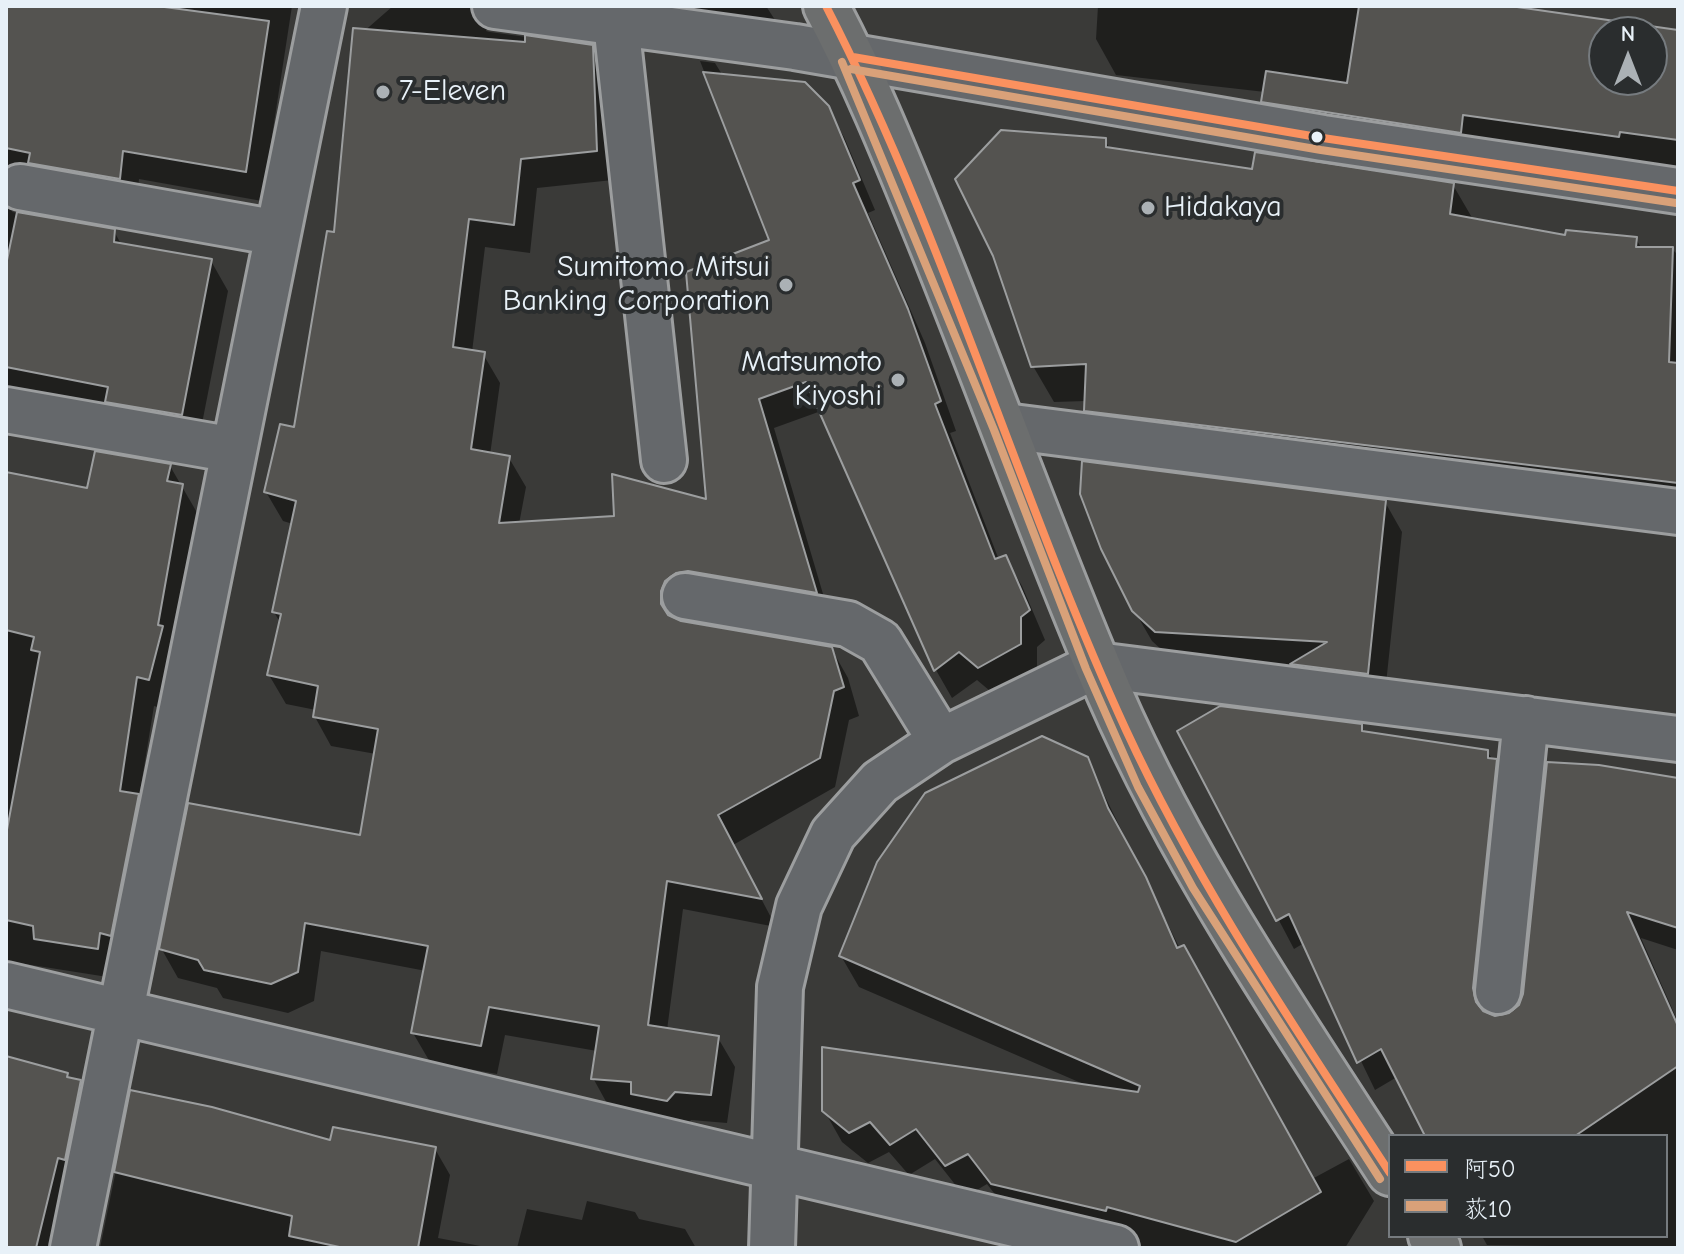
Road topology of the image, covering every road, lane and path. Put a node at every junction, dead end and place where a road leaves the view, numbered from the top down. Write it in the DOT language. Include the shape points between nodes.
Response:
graph roads {
  1 [pos="324,6"];
  2 [pos="495,6"];
  3 [pos="826,6"];
  4 [pos="616,23"];
  5 [pos="853,57"];
  6 [pos="20,187"];
  7 [pos="1678,191"];
  8 [pos="278,233"];
  9 [pos="6,410"];
  10 [pos="1005,426"];
  11 [pos="234,450"];
  12 [pos="664,460"];
  13 [pos="1678,512"];
  14 [pos="685,596"];
  15 [pos="1097,665"];
  16 [pos="1526,719"];
  17 [pos="1678,739"];
  18 [pos="941,741"];
  19 [pos="6,985"];
  20 [pos="1498,991"];
  21 [pos="119,1012"];
  22 [pos="773,1168"];
  23 [pos="1388,1170"];
  24 [pos="73,1248"];
  25 [pos="772,1248"];
  26 [pos="1116,1248"];
  1 -- 8 [label="street"];
  2 -- 4 [label="street"];
  3 -- 5 [label="main road"];
  4 -- 5 [label="street"];
  4 -- 12 [label="street"];
  5 -- 7 [label="street" via="1293,133"];
  5 -- 10 [label="main road"];
  6 -- 8 [label="street"];
  8 -- 11 [label="street"];
  9 -- 11 [label="street"];
  10 -- 13 [label="street"];
  10 -- 15 [label="main road"];
  11 -- 21 [label="street"];
  14 -- 18 [label="street" via="848,624 880,642"];
  15 -- 16 [label="street"];
  15 -- 18 [label="street"];
  15 -- 23 [label="main road" via="1149,782 1203,882"];
  16 -- 17 [label="street"];
  16 -- 20 [label="street"];
  18 -- 22 [label="street" via="880,782 833,834 799,906 780,987"];
  19 -- 21 [label="street"];
  21 -- 22 [label="street"];
  21 -- 24 [label="street"];
  22 -- 25 [label="street"];
  22 -- 26 [label="street"];
}
